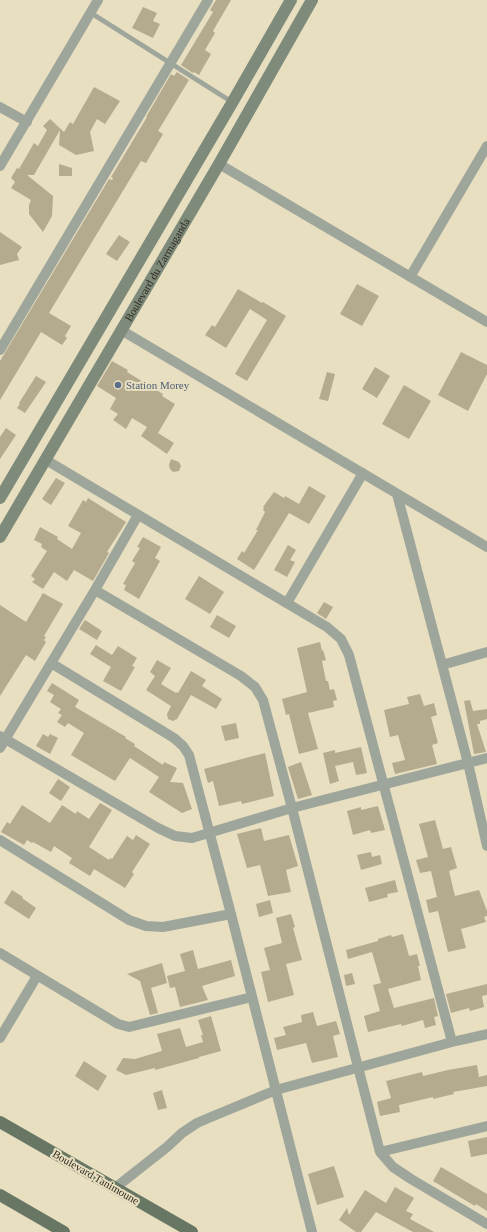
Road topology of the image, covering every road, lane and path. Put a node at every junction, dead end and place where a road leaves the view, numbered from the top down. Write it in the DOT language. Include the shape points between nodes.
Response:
graph roads {
  1 [pos="98,0"];
  2 [pos="208,0"];
  3 [pos="291,0"];
  4 [pos="312,0"];
  5 [pos="91,13"];
  6 [pos="170,64"];
  7 [pos="232,103"];
  8 [pos="0,107"];
  9 [pos="27,122"];
  10 [pos="487,146"];
  11 [pos="219,164"];
  12 [pos="0,166"];
  13 [pos="410,277"];
  14 [pos="487,322"];
  15 [pos="121,330"];
  16 [pos="0,350"];
  17 [pos="46,460"];
  18 [pos="363,473"];
  19 [pos="397,494"];
  20 [pos="0,498"];
  21 [pos="138,515"];
  22 [pos="0,537"];
  23 [pos="487,547"];
  24 [pos="95,590"];
  25 [pos="287,603"];
  26 [pos="487,652"];
  27 [pos="51,663"];
  28 [pos="442,665"];
  29 [pos="3,737"];
  30 [pos="0,748"];
  31 [pos="487,758"];
  32 [pos="468,763"];
  33 [pos="384,785"];
  34 [pos="292,808"];
  35 [pos="210,832"];
  36 [pos="0,840"];
  37 [pos="487,846"];
  38 [pos="231,914"];
  39 [pos="0,953"];
  40 [pos="37,976"];
  41 [pos="252,998"];
  42 [pos="487,1034"];
  43 [pos="0,1038"];
  44 [pos="452,1042"];
  45 [pos="358,1068"];
  46 [pos="276,1090"];
  47 [pos="0,1122"];
  48 [pos="487,1126"];
  49 [pos="380,1152"];
  50 [pos="115,1188"];
  51 [pos="0,1195"];
  52 [pos="487,1224"];
  53 [pos="49,1228"];
  54 [pos="64,1232"];
  55 [pos="192,1232"];
  56 [pos="312,1232"];
  1 -- 5 [label="street"];
  2 -- 6 [label="street"];
  3 -- 7 [label="main road, Boulevard du Zarmaganda"];
  4 -- 11 [label="main road, Boulevard du Zarmaganda"];
  5 -- 6 [label="lane"];
  5 -- 9 [label="street"];
  6 -- 7 [label="lane"];
  6 -- 16 [label="street"];
  7 -- 20 [label="main road, Boulevard du Zarmaganda"];
  8 -- 9 [label="street"];
  9 -- 12 [label="street"];
  10 -- 13 [label="street"];
  11 -- 13 [label="street"];
  11 -- 15 [label="main road, Boulevard du Zarmaganda"];
  13 -- 14 [label="street"];
  15 -- 17 [label="main road, Boulevard du Zarmaganda"];
  15 -- 18 [label="street"];
  17 -- 21 [label="street"];
  17 -- 22 [label="main road, Boulevard du Zarmaganda"];
  18 -- 19 [label="street"];
  18 -- 25 [label="street"];
  19 -- 23 [label="street"];
  19 -- 28 [label="street"];
  21 -- 24 [label="street"];
  21 -- 25 [label="street"];
  24 -- 27 [label="street"];
  24 -- 34 [label="street" via="241,676 255,687 263,700"];
  25 -- 33 [label="street" via="327,627 341,639 349,655"];
  26 -- 28 [label="street"];
  27 -- 29 [label="street"];
  27 -- 35 [label="street" via="183,746 189,755"];
  28 -- 32 [label="street"];
  29 -- 30 [label="street"];
  29 -- 35 [label="street" via="175,836 192,838"];
  31 -- 32 [label="street"];
  32 -- 33 [label="street"];
  32 -- 37 [label="street"];
  33 -- 34 [label="street"];
  33 -- 44 [label="street"];
  34 -- 35 [label="street"];
  34 -- 45 [label="street"];
  35 -- 38 [label="street"];
  36 -- 38 [label="street" via="129,920 146,926 163,927"];
  38 -- 41 [label="street"];
  39 -- 40 [label="street"];
  40 -- 41 [label="street" via="118,1024 129,1027"];
  40 -- 43 [label="street"];
  41 -- 46 [label="street"];
  42 -- 44 [label="street"];
  44 -- 45 [label="street"];
  45 -- 46 [label="street"];
  45 -- 49 [label="street"];
  46 -- 50 [label="street" via="197,1123"];
  46 -- 56 [label="street"];
  47 -- 50 [label="main road, Boulevard Tanimoune"];
  48 -- 49 [label="street"];
  49 -- 52 [label="street" via="393,1167 410,1179"];
  50 -- 55 [label="main road, Boulevard Tanimoune"];
  51 -- 53 [label="main road"];
  53 -- 54 [label="main road"];
}
